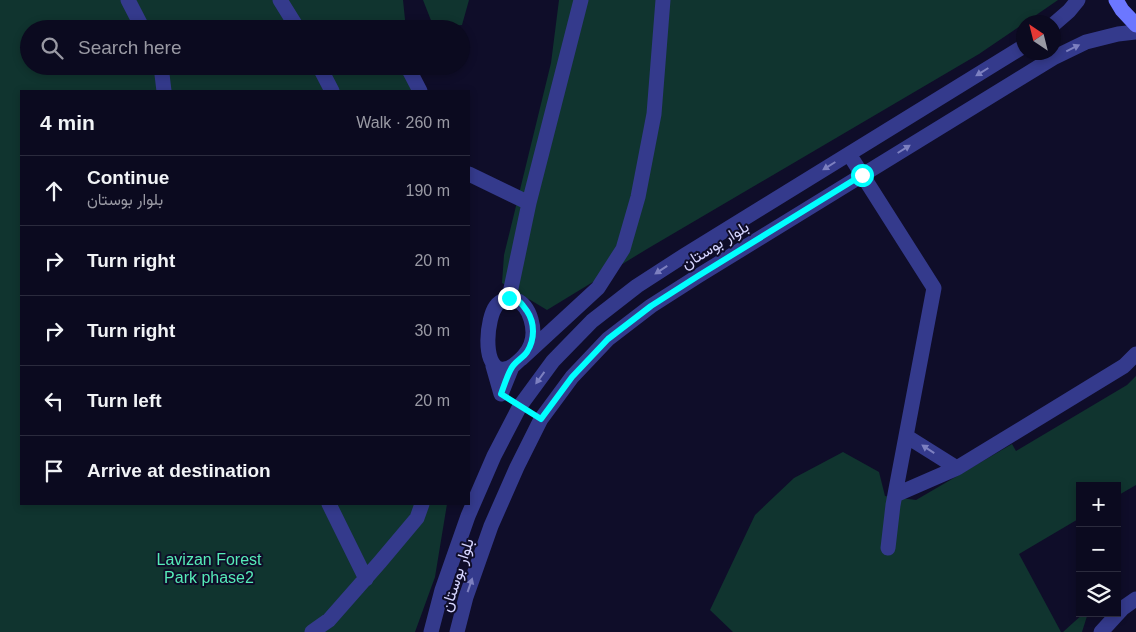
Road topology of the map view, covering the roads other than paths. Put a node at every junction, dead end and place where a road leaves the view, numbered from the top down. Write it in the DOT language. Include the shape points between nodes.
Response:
graph roads {
  1 [pos="128,0"];
  2 [pos="280,0"];
  3 [pos="581,0"];
  4 [pos="663,0"];
  5 [pos="1078,0"];
  6 [pos="1116,0"];
  7 [pos="1061,18"];
  8 [pos="138,20"];
  9 [pos="292,20"];
  10 [pos="1136,25"];
  11 [pos="1136,32"];
  12 [pos="1016,51"];
  13 [pos="161,75"];
  14 [pos="324,75"];
  15 [pos="411,75"];
  16 [pos="164,90"];
  17 [pos="331,90"];
  18 [pos="419,90"];
  19 [pos="849,154"];
  20 [pos="470,174"];
  21 [pos="862,175"];
  22 [pos="529,203"];
  23 [pos="637,286"];
  24 [pos="509,298"];
  25 [pos="651,306"];
  26 [pos="564,320"];
  27 [pos="532,325"];
  28 [pos="1136,354"];
  29 [pos="516,363"];
  30 [pos="494,366"];
  31 [pos="501,394"];
  32 [pos="520,406"];
  33 [pos="541,419"];
  34 [pos="906,436"];
  35 [pos="957,468"];
  36 [pos="895,495"];
  37 [pos="329,505"];
  38 [pos="422,505"];
  39 [pos="888,548"];
  40 [pos="366,579"];
  41 [pos="1136,599"];
  42 [pos="312,632"];
  43 [pos="431,632"];
  44 [pos="457,632"];
  45 [pos="1101,632"];
  1 -- 8 [label="street"];
  2 -- 9 [label="street"];
  3 -- 22 [label="street"];
  4 -- 26 [label="street" via="654,114 638,196 623,249 598,288"];
  5 -- 7 [label="street"];
  6 -- 10 [label="main road"];
  21 -- 11 [label="street, بلوار بوستان, one-way" via="1053,58 1086,42"];
  12 -- 19 [label="street, بلوار بوستان, one-way"];
  13 -- 16 [label="street"];
  14 -- 17 [label="street"];
  15 -- 18 [label="street"];
  19 -- 21 [label="street"];
  19 -- 23 [label="street, بلوار بوستان, one-way"];
  20 -- 22 [label="street"];
  21 -- 25 [label="street, بلوار بوستان"];
  21 -- 34 [label="street" via="934,288"];
  22 -- 24 [label="street"];
  23 -- 25 [label="street"];
  23 -- 32 [label="street, بلوار بوستان, one-way" via="592,321 553,361"];
  24 -- 27 [label="street" via="523,305"];
  24 -- 30 [label="street" via="495,306 489,326 490,360"];
  25 -- 33 [label="street, بلوار بوستان" via="608,339 572,377"];
  26 -- 27 [label="street"];
  26 -- 29 [label="street"];
  27 -- 29 [label="street" via="531,343"];
  28 -- 35 [label="street" via="1124,366"];
  29 -- 30 [label="street" via="506,370"];
  29 -- 31 [label="street"];
  30 -- 31 [label="street"];
  31 -- 32 [label="street"];
  32 -- 33 [label="street"];
  32 -- 43 [label="street, بلوار بوستان" via="468,516"];
  44 -- 33 [label="street, بلوار بوستان, one-way" via="491,526"];
  35 -- 34 [label="street, one-way"];
  34 -- 36 [label="street"];
  35 -- 36 [label="street"];
  36 -- 39 [label="street"];
  37 -- 40 [label="street"];
  38 -- 40 [label="street" via="417,518"];
  40 -- 42 [label="street" via="329,620"];
  41 -- 45 [label="street"];
}
